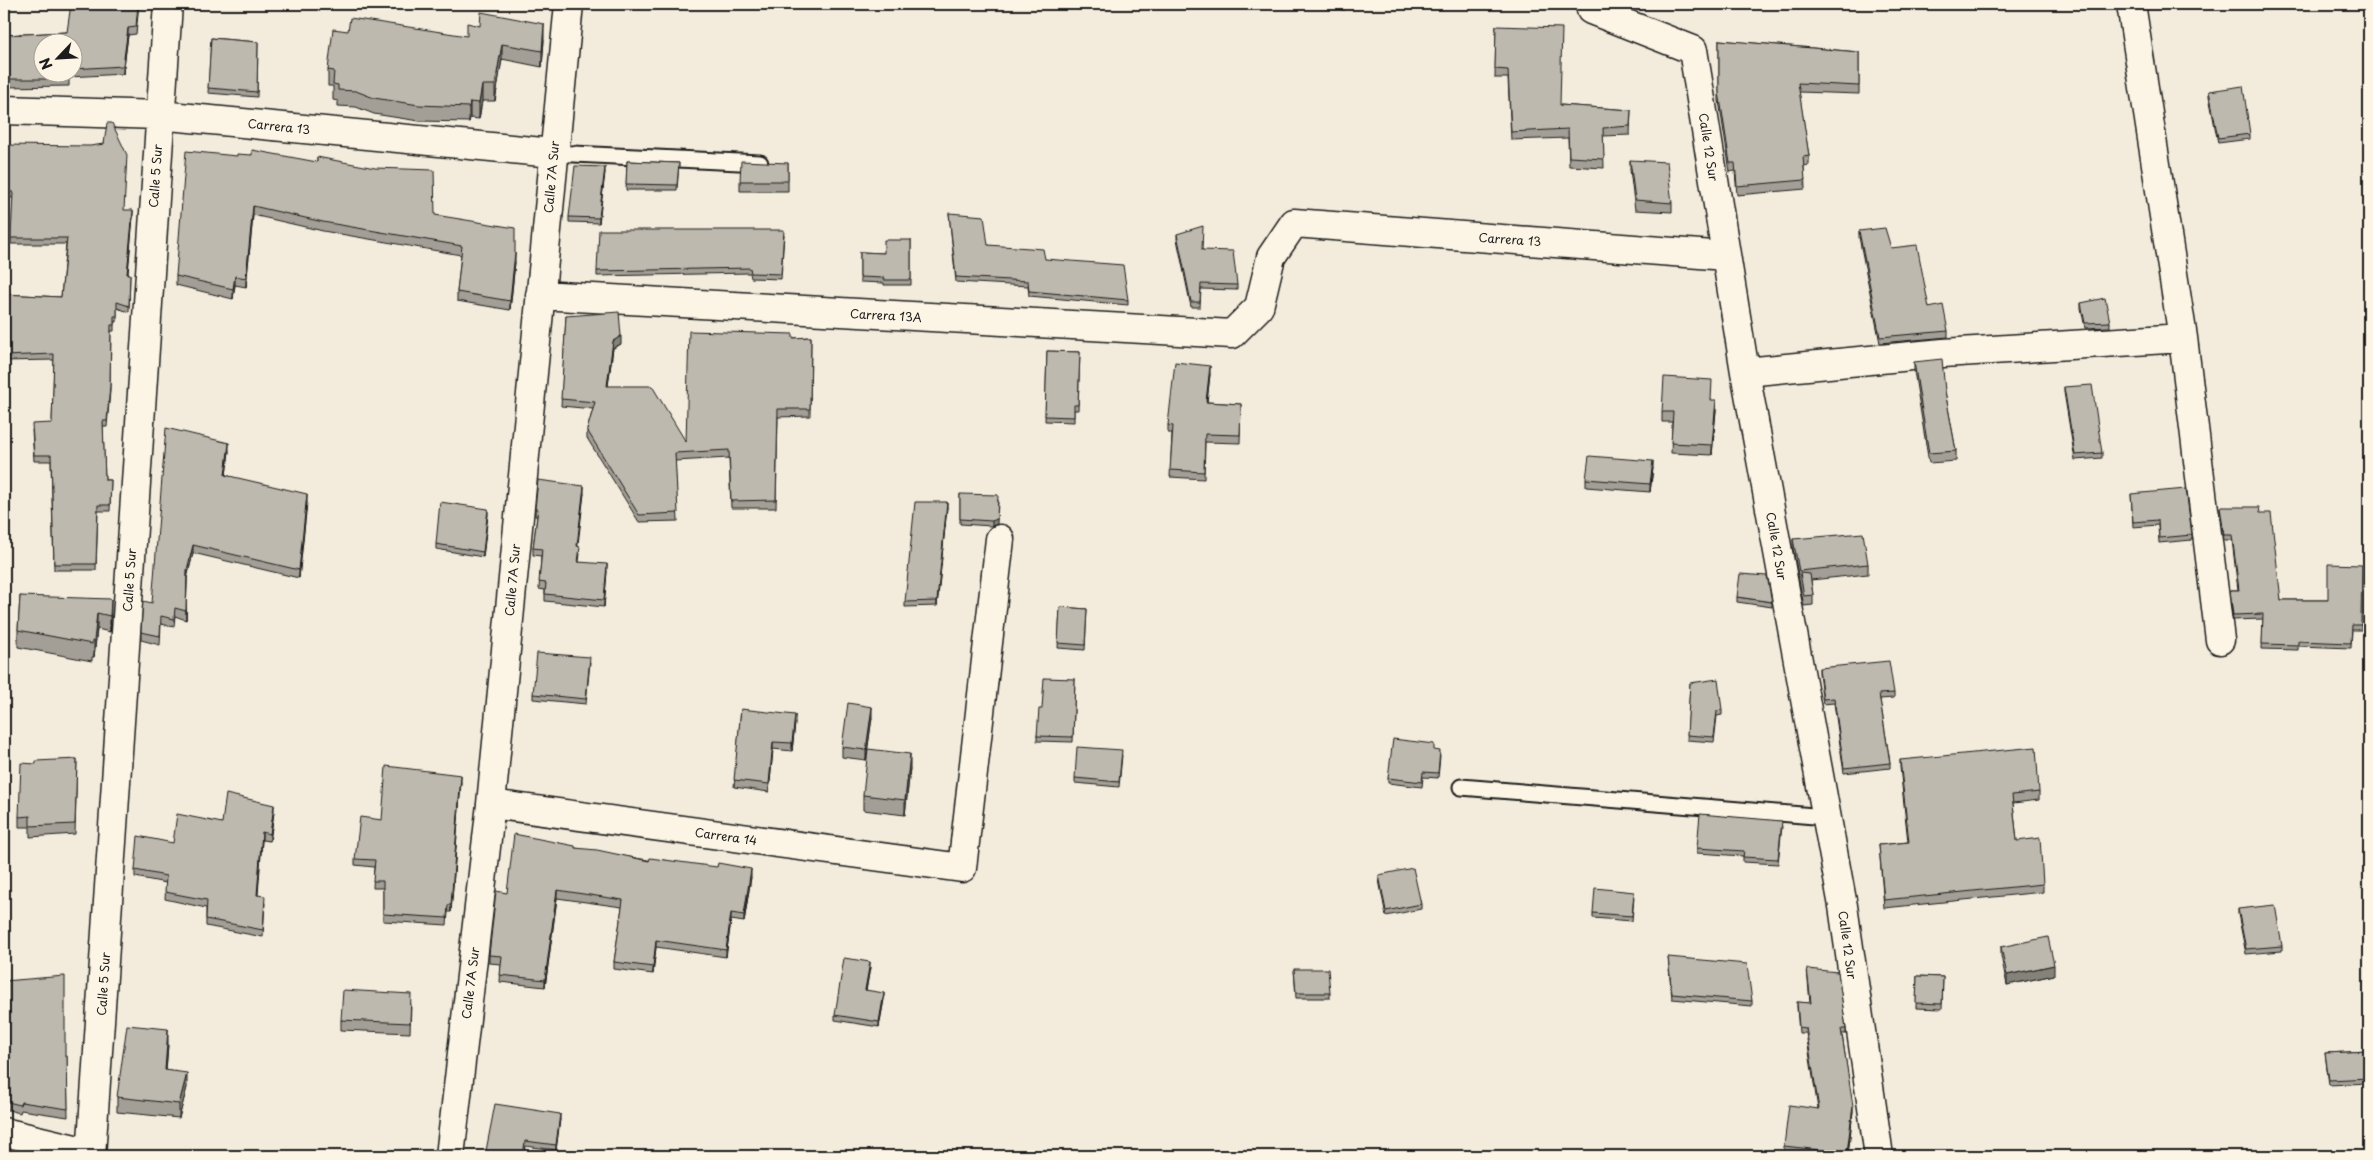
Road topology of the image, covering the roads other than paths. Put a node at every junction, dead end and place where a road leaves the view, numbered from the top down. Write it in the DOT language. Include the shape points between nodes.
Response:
graph roads {
  1 [pos="168,4"];
  2 [pos="569,4"];
  3 [pos="1590,4"];
  4 [pos="2131,4"];
  5 [pos="4,110"];
  6 [pos="159,115"];
  7 [pos="553,153"];
  8 [pos="777,163"];
  9 [pos="1726,256"];
  10 [pos="540,295"];
  11 [pos="1232,334"];
  12 [pos="2183,338"];
  13 [pos="1745,372"];
  14 [pos="1000,539"];
  15 [pos="2220,640"];
  16 [pos="1461,787"];
  17 [pos="491,804"];
  18 [pos="1826,817"];
  19 [pos="4,1132"];
  20 [pos="91,1155"];
  21 [pos="450,1156"];
  22 [pos="1879,1156"];
  1 -- 6 [label="street, Calle 5 Sur"];
  2 -- 7 [label="street, Calle 7A Sur"];
  3 -- 9 [label="street, Calle 12 Sur" via="1591,10 1693,50"];
  4 -- 12 [label="street"];
  5 -- 6 [label="street, Carrera 13"];
  6 -- 7 [label="street, Carrera 13"];
  6 -- 20 [label="street, Calle 5 Sur"];
  7 -- 8 [label="lane"];
  7 -- 10 [label="street, Calle 7A Sur"];
  9 -- 11 [label="street, Carrera 13" via="1294,223 1271,257 1259,307"];
  9 -- 13 [label="street, Calle 12 Sur"];
  10 -- 11 [label="street, Carrera 13A"];
  10 -- 17 [label="street, Calle 7A Sur"];
  12 -- 13 [label="street" via="1943,353"];
  12 -- 15 [label="street"];
  13 -- 18 [label="street, Calle 12 Sur"];
  14 -- 17 [label="street, Carrera 14" via="962,868"];
  16 -- 18 [label="lane"];
  17 -- 21 [label="street, Calle 7A Sur"];
  18 -- 22 [label="street, Calle 12 Sur" via="1844,915"];
  19 -- 20 [label="street"];
}
